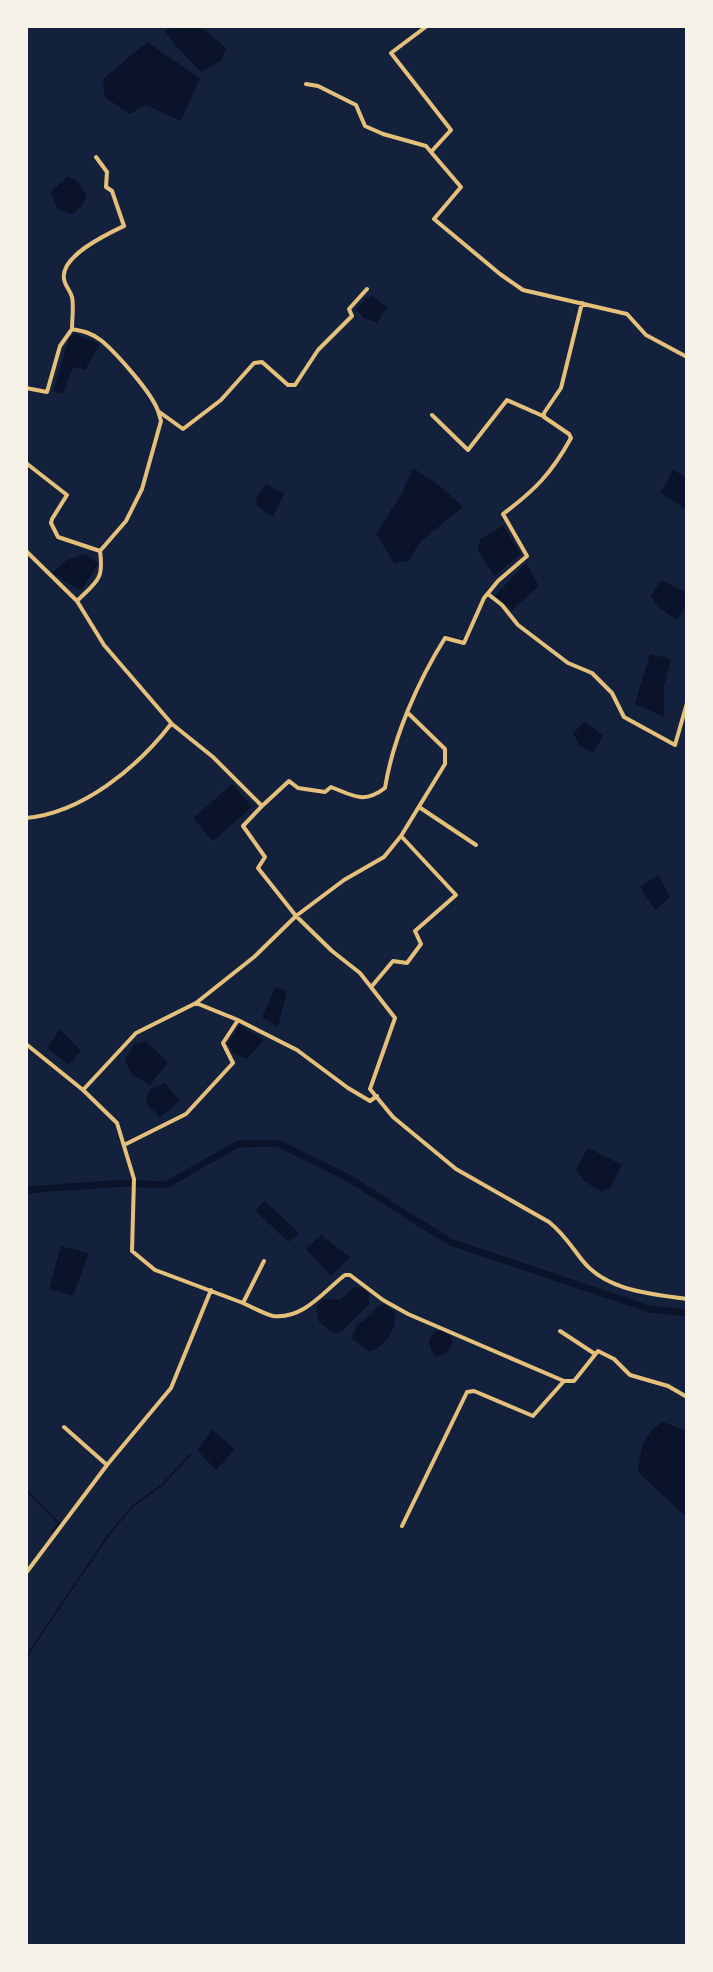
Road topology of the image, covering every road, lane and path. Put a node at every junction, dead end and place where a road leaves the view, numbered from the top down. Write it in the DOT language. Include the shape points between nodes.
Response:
graph roads {
  1 [pos="427,26"];
  2 [pos="306,84"];
  3 [pos="431,152"];
  4 [pos="96,157"];
  5 [pos="367,289"];
  6 [pos="582,303"];
  7 [pos="72,329"];
  8 [pos="687,357"];
  9 [pos="26,388"];
  10 [pos="158,411"];
  11 [pos="432,415"];
  12 [pos="544,417"];
  13 [pos="26,463"];
  14 [pos="26,551"];
  15 [pos="100,551"];
  16 [pos="487,594"];
  17 [pos="77,601"];
  18 [pos="687,703"];
  19 [pos="408,714"];
  20 [pos="172,724"];
  21 [pos="262,806"];
  22 [pos="419,807"];
  23 [pos="26,818"];
  24 [pos="401,836"];
  25 [pos="476,845"];
  26 [pos="296,916"];
  27 [pos="372,986"];
  28 [pos="196,1003"];
  29 [pos="238,1020"];
  30 [pos="26,1044"];
  31 [pos="83,1090"];
  32 [pos="377,1096"];
  33 [pos="124,1145"];
  34 [pos="264,1261"];
  35 [pos="211,1290"];
  36 [pos="687,1299"];
  37 [pos="243,1303"];
  38 [pos="560,1331"];
  39 [pos="595,1354"];
  40 [pos="564,1381"];
  41 [pos="687,1397"];
  42 [pos="64,1427"];
  43 [pos="107,1465"];
  44 [pos="402,1526"];
  45 [pos="26,1573"];
  1 -- 3 [label="street" via="391,53 451,130"];
  2 -- 3 [label="street" via="356,105 365,126"];
  3 -- 6 [label="street" via="461,187 434,219 523,290"];
  4 -- 7 [label="street" via="107,172 106,187 124,226 84,249 64,270 72,297"];
  5 -- 10 [label="street" via="349,309 352,316 318,350 295,385 288,385 262,362 254,363 221,400 183,429"];
  6 -- 8 [label="street" via="627,314 646,335"];
  6 -- 12 [label="street" via="561,388"];
  7 -- 9 [label="street" via="57,353 47,392"];
  7 -- 10 [label="street" via="102,341 153,397"];
  10 -- 15 [label="street" via="161,421 142,489 126,521"];
  11 -- 12 [label="street" via="468,450 507,400"];
  12 -- 16 [label="street" via="571,438 553,469 503,514 527,556"];
  13 -- 15 [label="street" via="67,495 51,523 58,537"];
  14 -- 17 [label="street"];
  15 -- 17 [label="street" via="103,566 97,582"];
  16 -- 18 [label="street" via="568,663 592,673 612,693 624,717 675,745"];
  16 -- 19 [label="street" via="464,643 445,638"];
  17 -- 20 [label="street" via="104,645"];
  19 -- 21 [label="street" via="385,788 373,797 331,787 325,792 298,788 289,781"];
  19 -- 22 [label="street" via="445,749 445,764"];
  20 -- 21 [label="street"];
  20 -- 23 [label="street" via="109,783 70,807"];
  21 -- 26 [label="street" via="243,826 265,857 258,868"];
  22 -- 24 [label="street"];
  22 -- 25 [label="street"];
  24 -- 26 [label="street" via="384,857"];
  24 -- 27 [label="street" via="456,895 415,931 421,944 407,963 394,960"];
  26 -- 27 [label="street"];
  26 -- 28 [label="street"];
  27 -- 32 [label="street" via="395,1018 370,1089"];
  28 -- 29 [label="street"];
  28 -- 31 [label="street" via="136,1033"];
  29 -- 32 [label="street" via="289,1045 370,1101"];
  29 -- 33 [label="street" via="223,1043 233,1063 186,1114"];
  30 -- 31 [label="street"];
  31 -- 33 [label="street" via="117,1123"];
  32 -- 36 [label="street" via="393,1117 456,1169 562,1233 582,1261 607,1281"];
  33 -- 35 [label="street" via="134,1179 132,1251 155,1270"];
  34 -- 37 [label="street"];
  35 -- 37 [label="street"];
  35 -- 43 [label="street" via="171,1388"];
  37 -- 40 [label="street" via="273,1316 294,1314 350,1275 408,1314"];
  38 -- 39 [label="street"];
  39 -- 40 [label="street" via="574,1381"];
  39 -- 41 [label="street" via="602,1352 630,1375"];
  40 -- 44 [label="street" via="533,1416 467,1392"];
  42 -- 43 [label="street"];
  43 -- 45 [label="street"];
}
